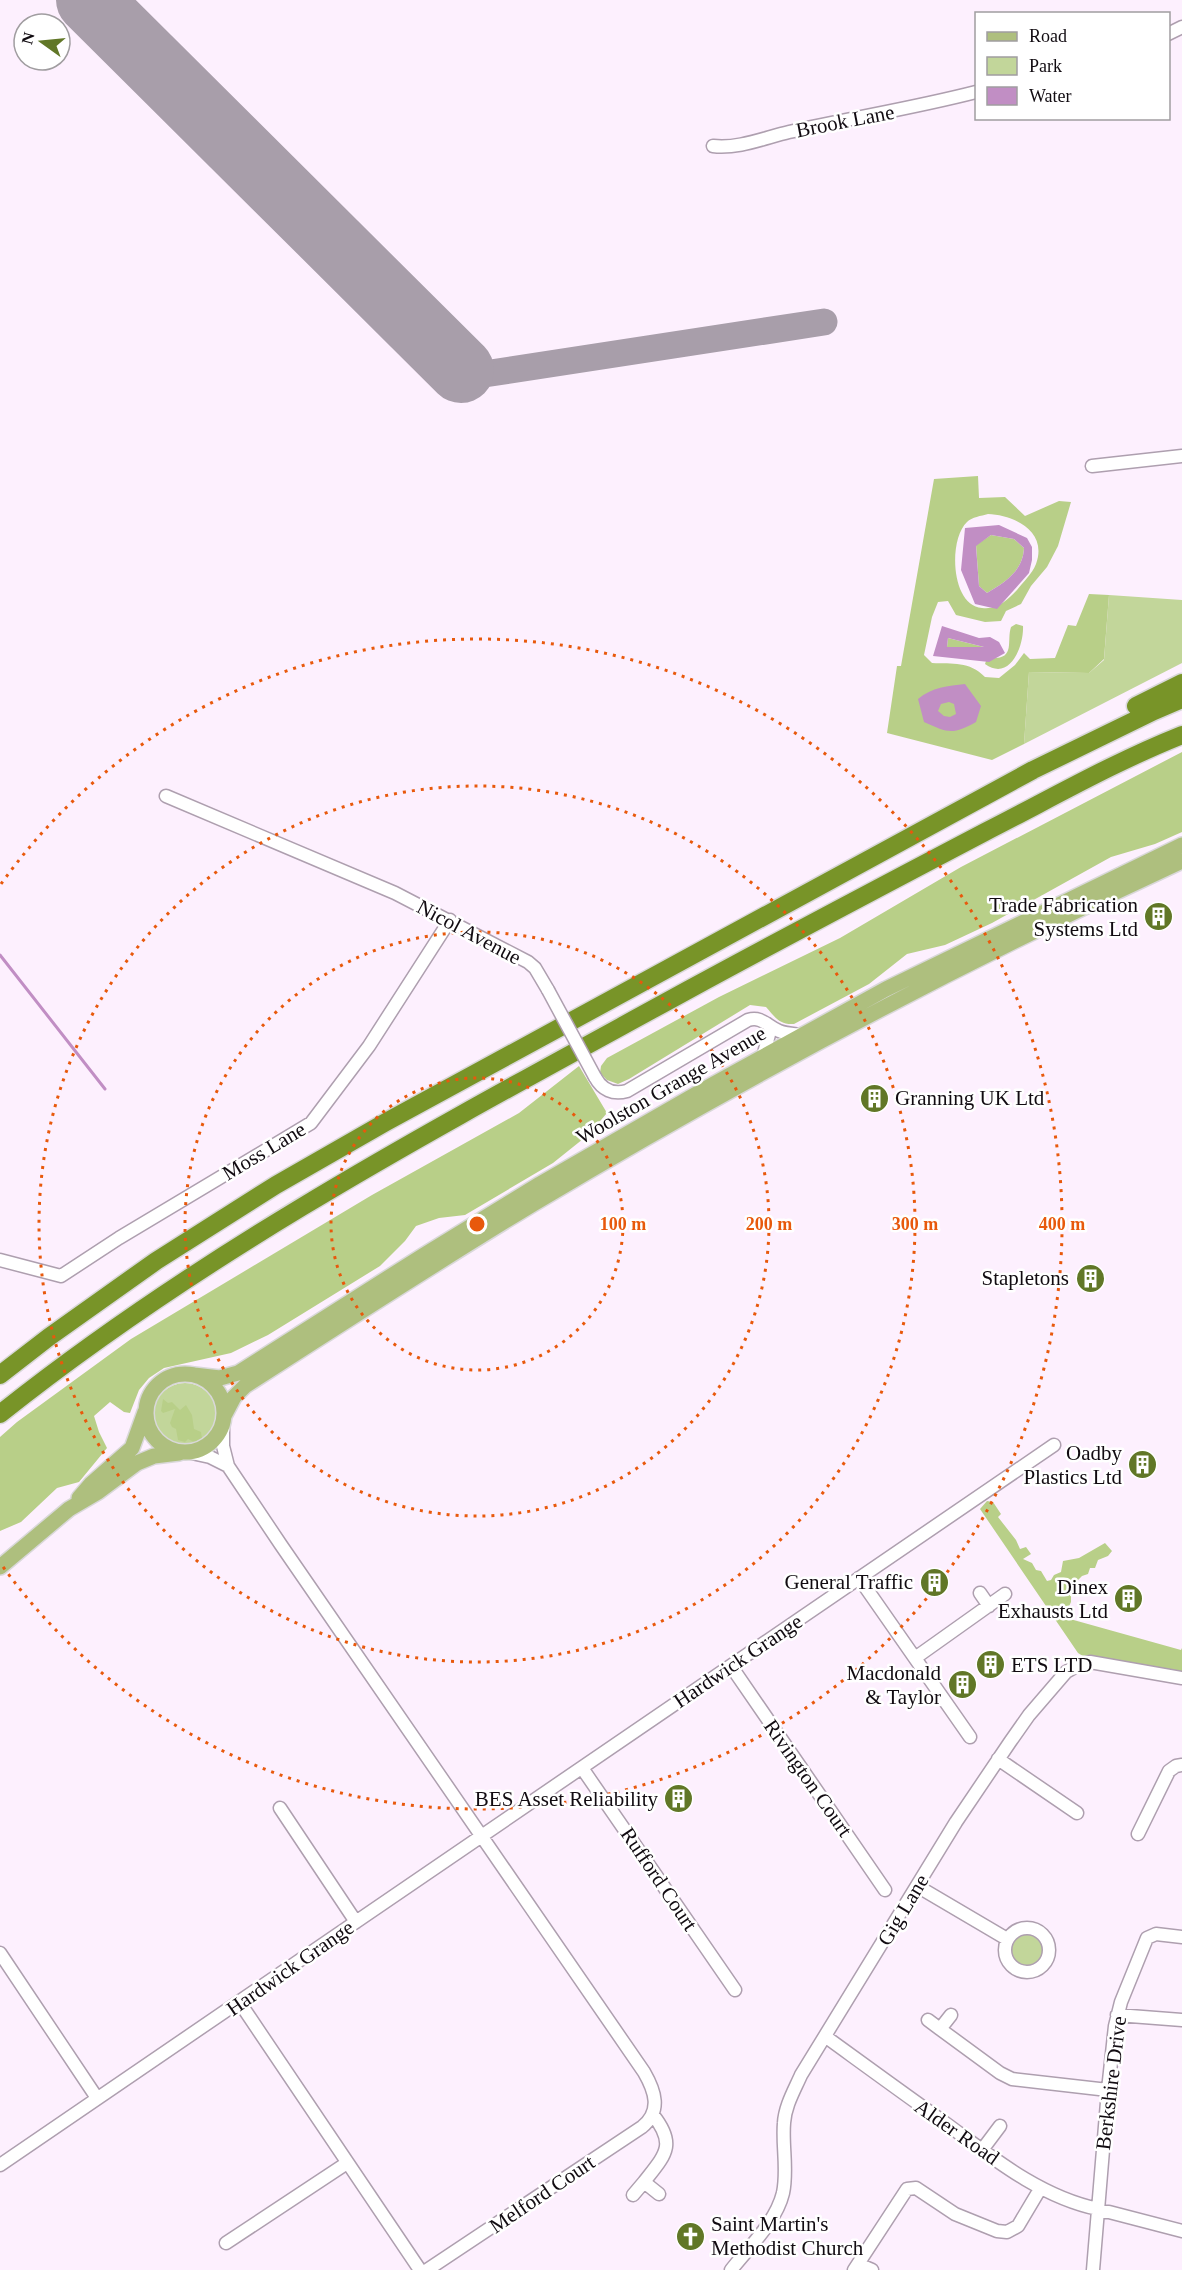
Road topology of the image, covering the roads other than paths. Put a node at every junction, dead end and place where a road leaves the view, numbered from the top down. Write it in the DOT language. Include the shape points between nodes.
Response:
graph roads {
  1 [pos="975,92"];
  2 [pos="713,146"];
  3 [pos="1182,456"];
  4 [pos="1092,466"];
  5 [pos="1182,683"];
  6 [pos="1182,699"];
  7 [pos="1182,735"];
  8 [pos="1033,770"];
  9 [pos="166,796"];
  10 [pos="1182,845"];
  11 [pos="1182,861"];
  12 [pos="450,920"];
  13 [pos="771,1027"];
  14 [pos="803,1035"];
  15 [pos="763,1057"];
  16 [pos="0,1260"];
  17 [pos="0,1375"];
  18 [pos="194,1375"];
  19 [pos="146,1409"];
  20 [pos="0,1414"];
  21 [pos="223,1420"];
  22 [pos="1054,1444"];
  23 [pos="185,1452"];
  24 [pos="228,1466"];
  25 [pos="69,1509"];
  26 [pos="0,1567"];
  27 [pos="859,1578"];
  28 [pos="980,1593"];
  29 [pos="1005,1594"];
  30 [pos="989,1606"];
  31 [pos="915,1658"];
  32 [pos="731,1666"];
  33 [pos="1182,1678"];
  34 [pos="970,1737"];
  35 [pos="998,1759"];
  36 [pos="1182,1765"];
  37 [pos="582,1768"];
  38 [pos="280,1808"];
  39 [pos="1077,1813"];
  40 [pos="481,1837"];
  41 [pos="1141,1839"];
  42 [pos="917,1886"];
  43 [pos="885,1890"];
  44 [pos="356,1922"];
  45 [pos="1182,1936"];
  46 [pos="1007,1939"];
  47 [pos="0,1953"];
  48 [pos="735,1990"];
  49 [pos="240,2003"];
  50 [pos="951,2015"];
  51 [pos="1117,2015"];
  52 [pos="928,2020"];
  53 [pos="1182,2020"];
  54 [pos="940,2029"];
  55 [pos="825,2037"];
  56 [pos="1108,2090"];
  57 [pos="97,2098"];
  58 [pos="652,2115"];
  59 [pos="1000,2126"];
  60 [pos="982,2150"];
  61 [pos="347,2163"];
  62 [pos="0,2165"];
  63 [pos="644,2182"];
  64 [pos="1040,2188"];
  65 [pos="659,2194"];
  66 [pos="633,2195"];
  67 [pos="1098,2210"];
  68 [pos="1182,2231"];
  69 [pos="226,2243"];
  70 [pos="856,2267"];
  71 [pos="420,2270"];
  72 [pos="427,2270"];
  73 [pos="731,2270"];
  74 [pos="872,2270"];
  75 [pos="1093,2270"];
  1 -- 2 [label="street, Brook Lane" via="736,146"];
  3 -- 4 [label="street"];
  5 -- 8 [label="highway" via="1096,728"];
  6 -- 8 [label="highway"];
  7 -- 20 [label="highway" via="812,923 384,1157 181,1282"];
  8 -- 17 [label="highway" via="276,1185 156,1261"];
  9 -- 12 [label="street, Nicol Avenue"];
  10 -- 14 [label="main road, Woolston Grange Avenue" via="886,989"];
  11 -- 21 [label="main road, Woolston Grange Avenue" via="913,993 653,1135 425,1271 245,1386 234,1397"];
  12 -- 13 [label="street, Nicol Avenue, bridge" via="535,968 600,1085 609,1091 627,1091 748,1020 760,1019"];
  12 -- 16 [label="street, Moss Lane" via="369,1046 311,1123 61,1276"];
  13 -- 14 [label="street, Nicol Avenue"];
  13 -- 15 [label="street"];
  14 -- 15 [label="main road, Woolston Grange Avenue"];
  15 -- 18 [label="main road, Woolston Grange Avenue" via="531,1190 246,1369 220,1378"];
  18 -- 19 [label="main road" via="166,1378 152,1391"];
  18 -- 21 [label="main road" via="220,1395"];
  19 -- 23 [label="main road" via="147,1422 156,1439 172,1450"];
  19 -- 25 [label="main road" via="132,1448"];
  21 -- 23 [label="main road" via="209,1444"];
  21 -- 24 [label="street"];
  22 -- 27 [label="street, Hardwick Grange"];
  23 -- 24 [label="street"];
  23 -- 25 [label="main road" via="154,1456 137,1463"];
  24 -- 40 [label="street"];
  25 -- 26 [label="main road"];
  27 -- 31 [label="street"];
  27 -- 32 [label="street, Hardwick Grange"];
  28 -- 30 [label="street"];
  29 -- 30 [label="street"];
  30 -- 31 [label="street"];
  31 -- 34 [label="street"];
  32 -- 37 [label="street, Hardwick Grange"];
  32 -- 43 [label="street, Rivington Court"];
  33 -- 35 [label="street, Gig Lane" via="1090,1662 1080,1664 1055,1684"];
  35 -- 39 [label="street"];
  35 -- 42 [label="street, Gig Lane"];
  36 -- 41 [label="street" via="1169,1771"];
  37 -- 40 [label="street, Hardwick Grange"];
  37 -- 48 [label="street, Rufford Court"];
  38 -- 44 [label="street"];
  40 -- 44 [label="street, Hardwick Grange"];
  40 -- 58 [label="street" via="644,2072 654,2094"];
  42 -- 46 [label="street"];
  42 -- 55 [label="street, Gig Lane"];
  44 -- 49 [label="street, Hardwick Grange"];
  45 -- 51 [label="street, Berkshire Drive" via="1147,1938"];
  47 -- 57 [label="street"];
  49 -- 57 [label="street, Hardwick Grange"];
  49 -- 61 [label="street"];
  50 -- 54 [label="street"];
  51 -- 53 [label="street"];
  51 -- 56 [label="street, Berkshire Drive"];
  52 -- 54 [label="street"];
  54 -- 56 [label="street" via="1012,2079"];
  55 -- 60 [label="street, Alder Road"];
  55 -- 73 [label="street, Gig Lane" via="801,2075 786,2109 783,2194 773,2214"];
  56 -- 67 [label="street, Berkshire Drive"];
  57 -- 62 [label="street, Hardwick Grange"];
  58 -- 63 [label="street" via="663,2128 666,2147"];
  58 -- 72 [label="street, Melford Court" via="642,2127"];
  59 -- 60 [label="street"];
  60 -- 64 [label="street, Alder Road"];
  61 -- 69 [label="street"];
  61 -- 71 [label="street"];
  63 -- 65 [label="street"];
  63 -- 66 [label="street"];
  64 -- 67 [label="street, Alder Road"];
  64 -- 70 [label="street" via="1018,2226 1007,2232 948,2211 916,2188 907,2189"];
  67 -- 68 [label="street, Alder Road"];
  67 -- 75 [label="street, Berkshire Drive"];
  70 -- 74 [label="street"];
}
